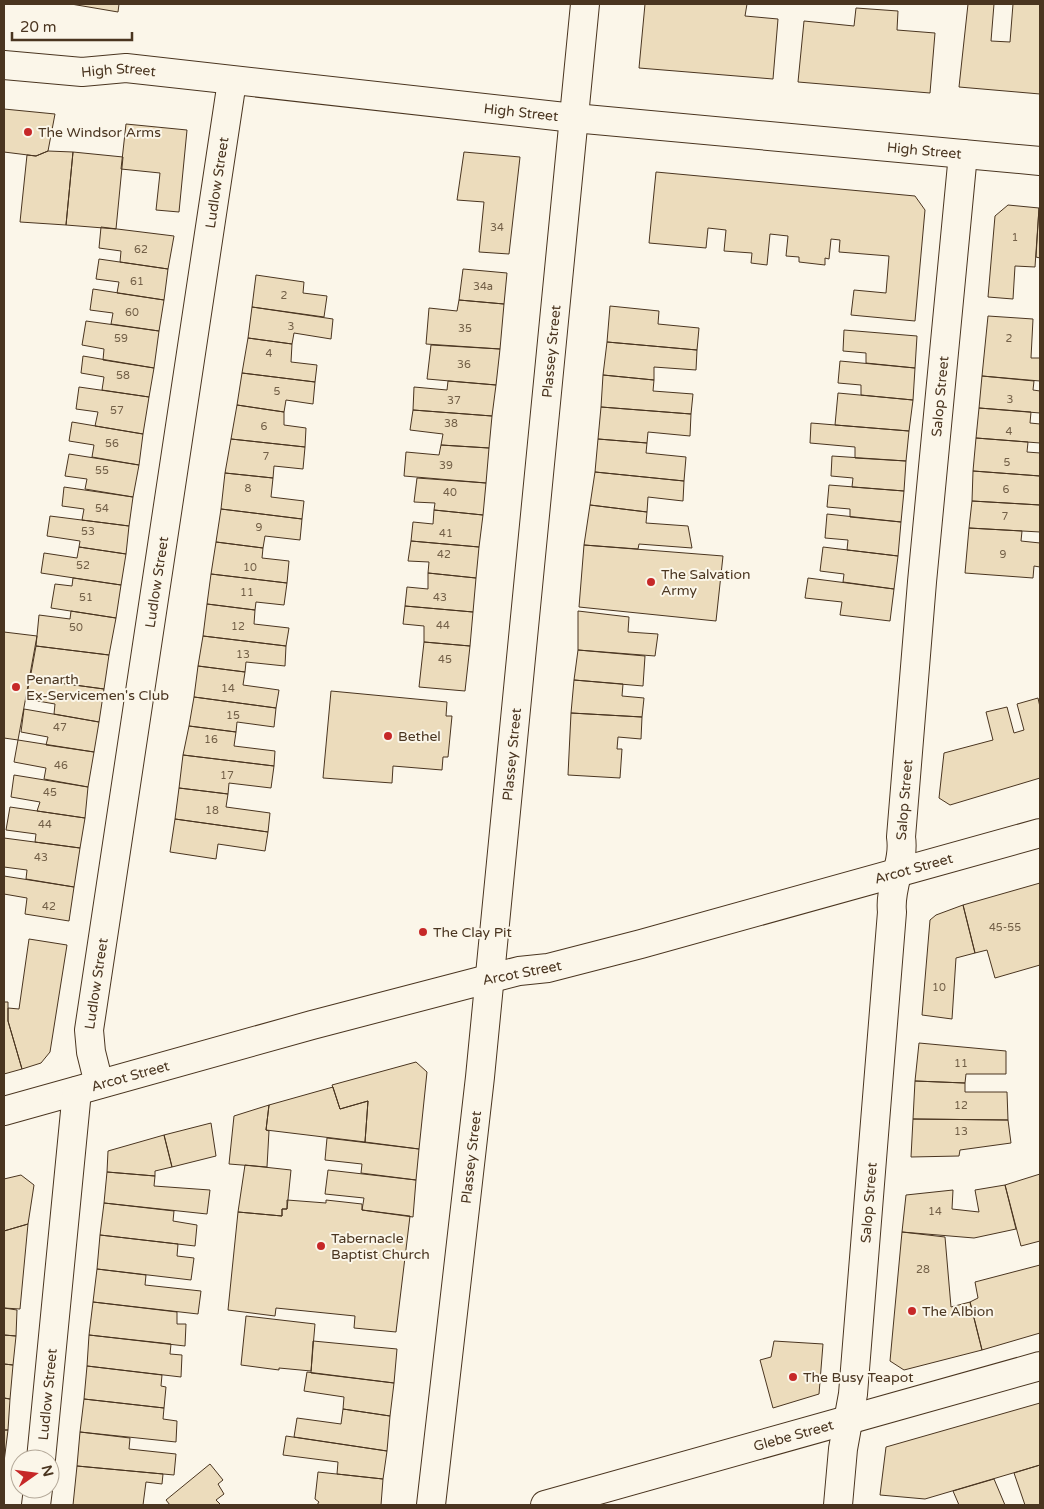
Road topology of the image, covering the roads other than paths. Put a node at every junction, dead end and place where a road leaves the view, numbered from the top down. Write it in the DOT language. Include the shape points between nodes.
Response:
graph roads {
  1 [pos="586,4"];
  2 [pos="4,65"];
  3 [pos="232,81"];
  4 [pos="574,118"];
  5 [pos="963,154"];
  6 [pos="1040,161"];
  7 [pos="1040,833"];
  8 [pos="897,872"];
  9 [pos="488,979"];
  10 [pos="88,1087"];
  11 [pos="4,1111"];
  12 [pos="1040,1366"];
  13 [pos="849,1421"];
  14 [pos="42,1449"];
  15 [pos="431,1505"];
  16 [pos="545,1505"];
  17 [pos="838,1505"];
  1 -- 4 [label="street, Plassey Street"];
  2 -- 3 [label="street, High Street" via="82,72 126,68"];
  3 -- 4 [label="street, High Street"];
  3 -- 10 [label="street, Ludlow Street" via="89,1030"];
  4 -- 5 [label="street, High Street"];
  4 -- 9 [label="street, Plassey Street"];
  5 -- 6 [label="street, High Street"];
  5 -- 8 [label="street, Salop Street" via="922,582 902,847"];
  7 -- 8 [label="street, Arcot Street"];
  8 -- 9 [label="street, Arcot Street" via="632,947"];
  8 -- 13 [label="street, Salop Street" via="891,900"];
  9 -- 10 [label="street, Arcot Street"];
  9 -- 15 [label="street, Plassey Street"];
  10 -- 11 [label="street, Arcot Street"];
  10 -- 14 [label="street, Ludlow Street"];
  12 -- 13 [label="street, Glebe Street"];
  13 -- 16 [label="street, Glebe Street"];
  13 -- 17 [label="street, Salop Street"];
}
